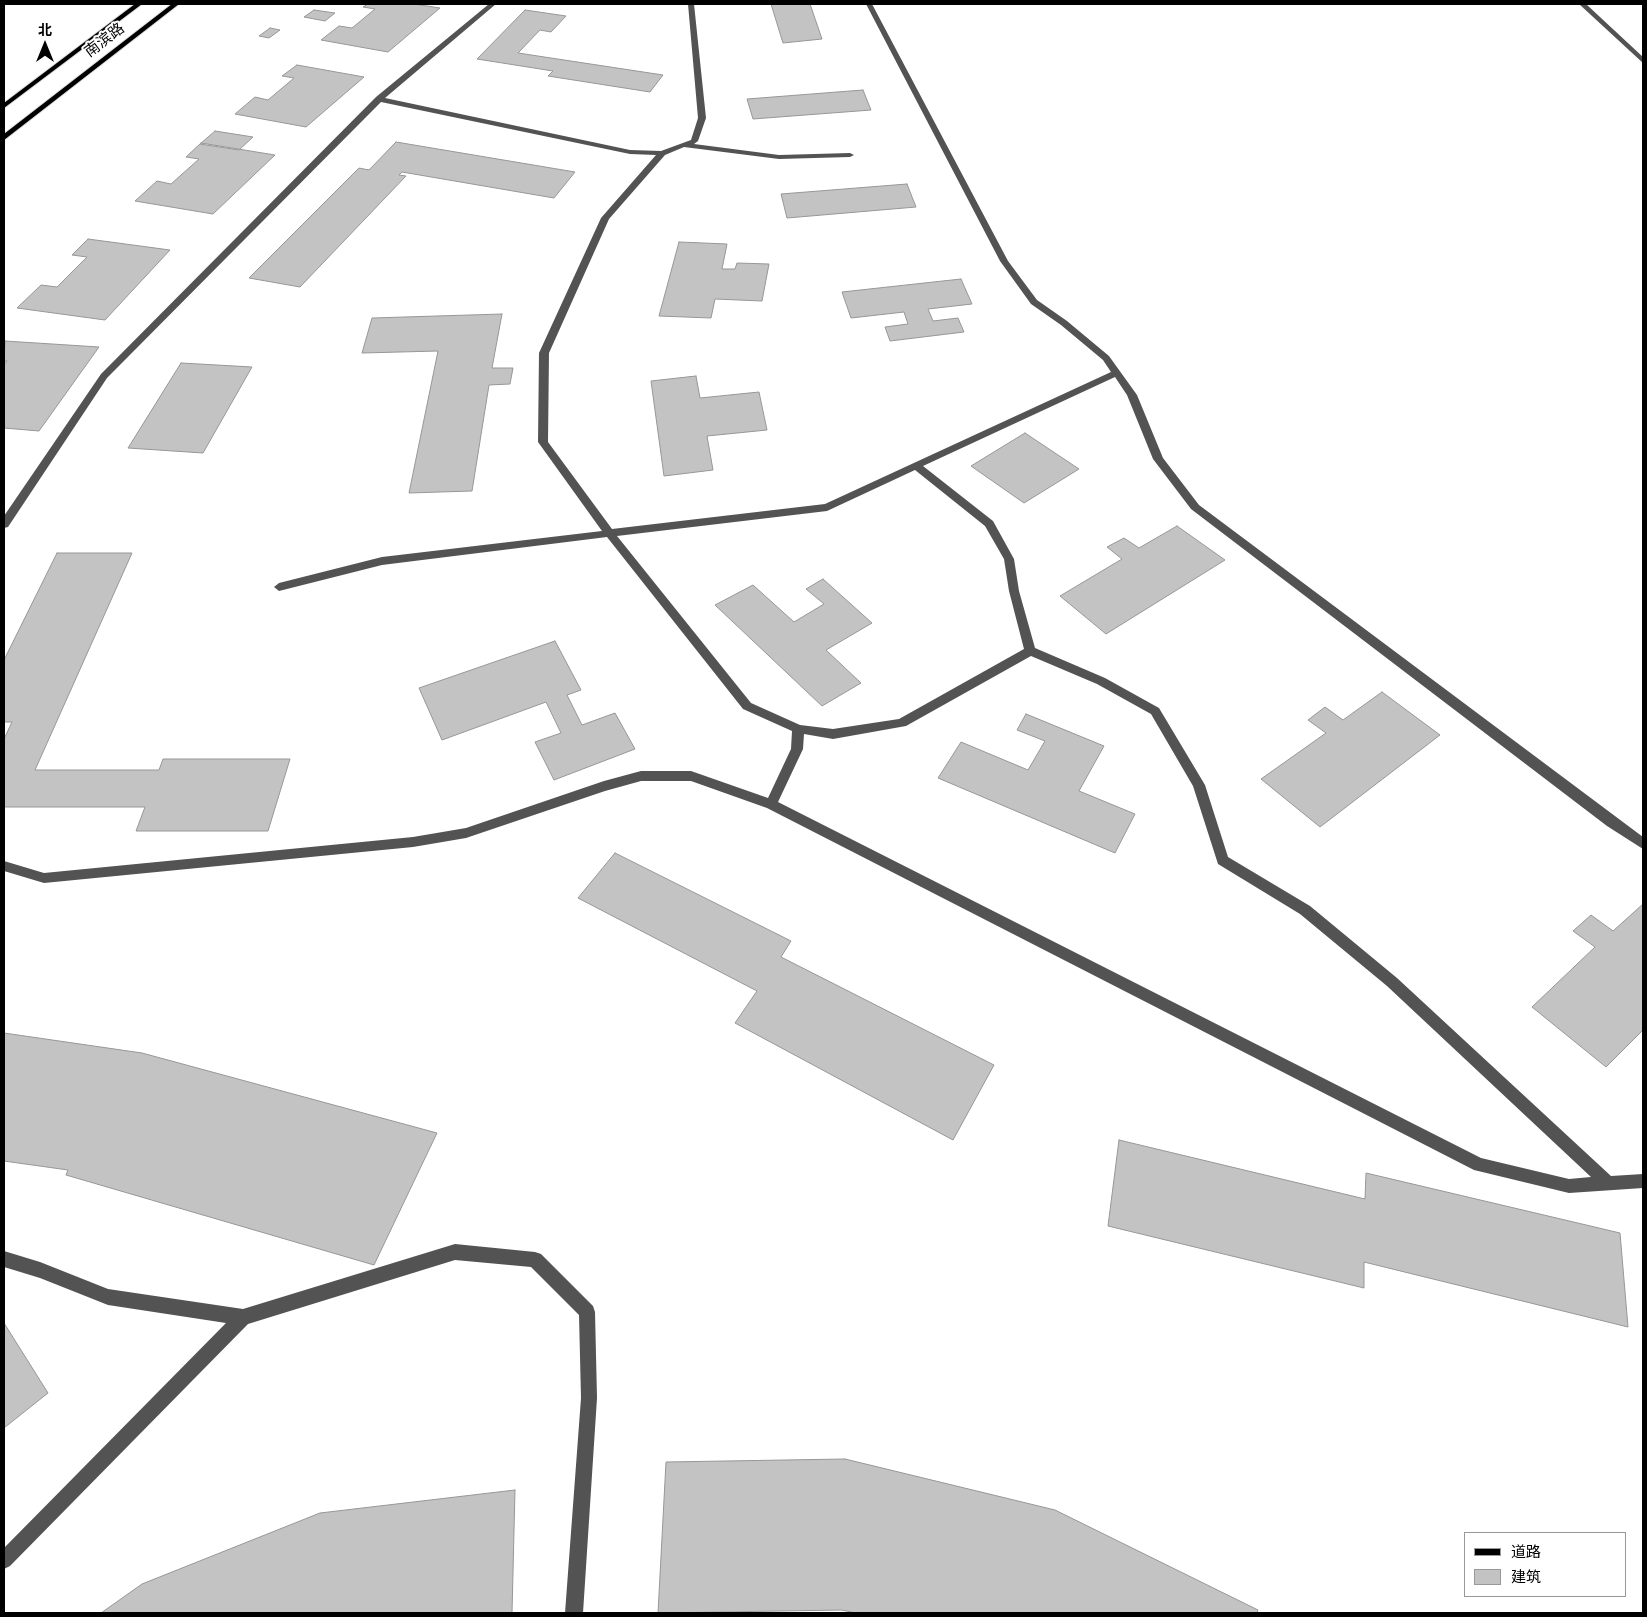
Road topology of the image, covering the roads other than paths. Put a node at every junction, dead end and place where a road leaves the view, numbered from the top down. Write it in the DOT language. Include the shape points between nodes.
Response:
graph roads {
  1 [pos="139,4"];
  2 [pos="176,4"];
  3 [pos="493,4"];
  4 [pos="691,4"];
  5 [pos="869,4"];
  6 [pos="1582,4"];
  7 [pos="1643,60"];
  8 [pos="379,99"];
  9 [pos="4,106"];
  10 [pos="4,138"];
  11 [pos="684,145"];
  12 [pos="662,153"];
  13 [pos="850,155"];
  14 [pos="1116,372"];
  15 [pos="916,466"];
  16 [pos="4,524"];
  17 [pos="609,534"];
  18 [pos="279,587"];
  19 [pos="1030,651"];
  20 [pos="798,729"];
  21 [pos="771,804"];
  22 [pos="1643,844"];
  23 [pos="4,866"];
  24 [pos="1643,1181"];
  25 [pos="1608,1183"];
  26 [pos="4,1259"];
  27 [pos="243,1317"];
  28 [pos="4,1560"];
  29 [pos="574,1613"];
  1 -- 9 [label="main road, 南滨路"];
  2 -- 10 [label="main road, 南滨路"];
  3 -- 8 [label="street"];
  4 -- 11 [label="street" via="702,118 694,141"];
  5 -- 14 [label="street" via="1004,261 1034,302 1106,358"];
  6 -- 7 [label="street"];
  8 -- 12 [label="street" via="630,152"];
  8 -- 16 [label="street" via="104,376"];
  11 -- 12 [label="street"];
  11 -- 13 [label="street" via="779,157"];
  12 -- 17 [label="street" via="605,218 544,353 543,442"];
  14 -- 15 [label="street"];
  14 -- 22 [label="street" via="1132,395 1158,459 1195,508"];
  15 -- 17 [label="street" via="827,507"];
  15 -- 19 [label="street" via="989,524 1009,559"];
  17 -- 18 [label="street" via="382,561"];
  17 -- 20 [label="street" via="746,706"];
  19 -- 20 [label="street" via="902,723 833,734"];
  19 -- 25 [label="street" via="1100,681 1155,711 1199,785 1223,860 1304,910 1392,982"];
  20 -- 21 [label="street" via="797,749"];
  21 -- 23 [label="street" via="691,776 641,776 466,833 413,842 44,878"];
  21 -- 25 [label="street" via="1479,1165 1569,1186"];
  24 -- 25 [label="street"];
  26 -- 27 [label="street" via="108,1297"];
  27 -- 28 [label="street"];
  27 -- 29 [label="street" via="455,1252 535,1260 587,1312 589,1398"];
}
